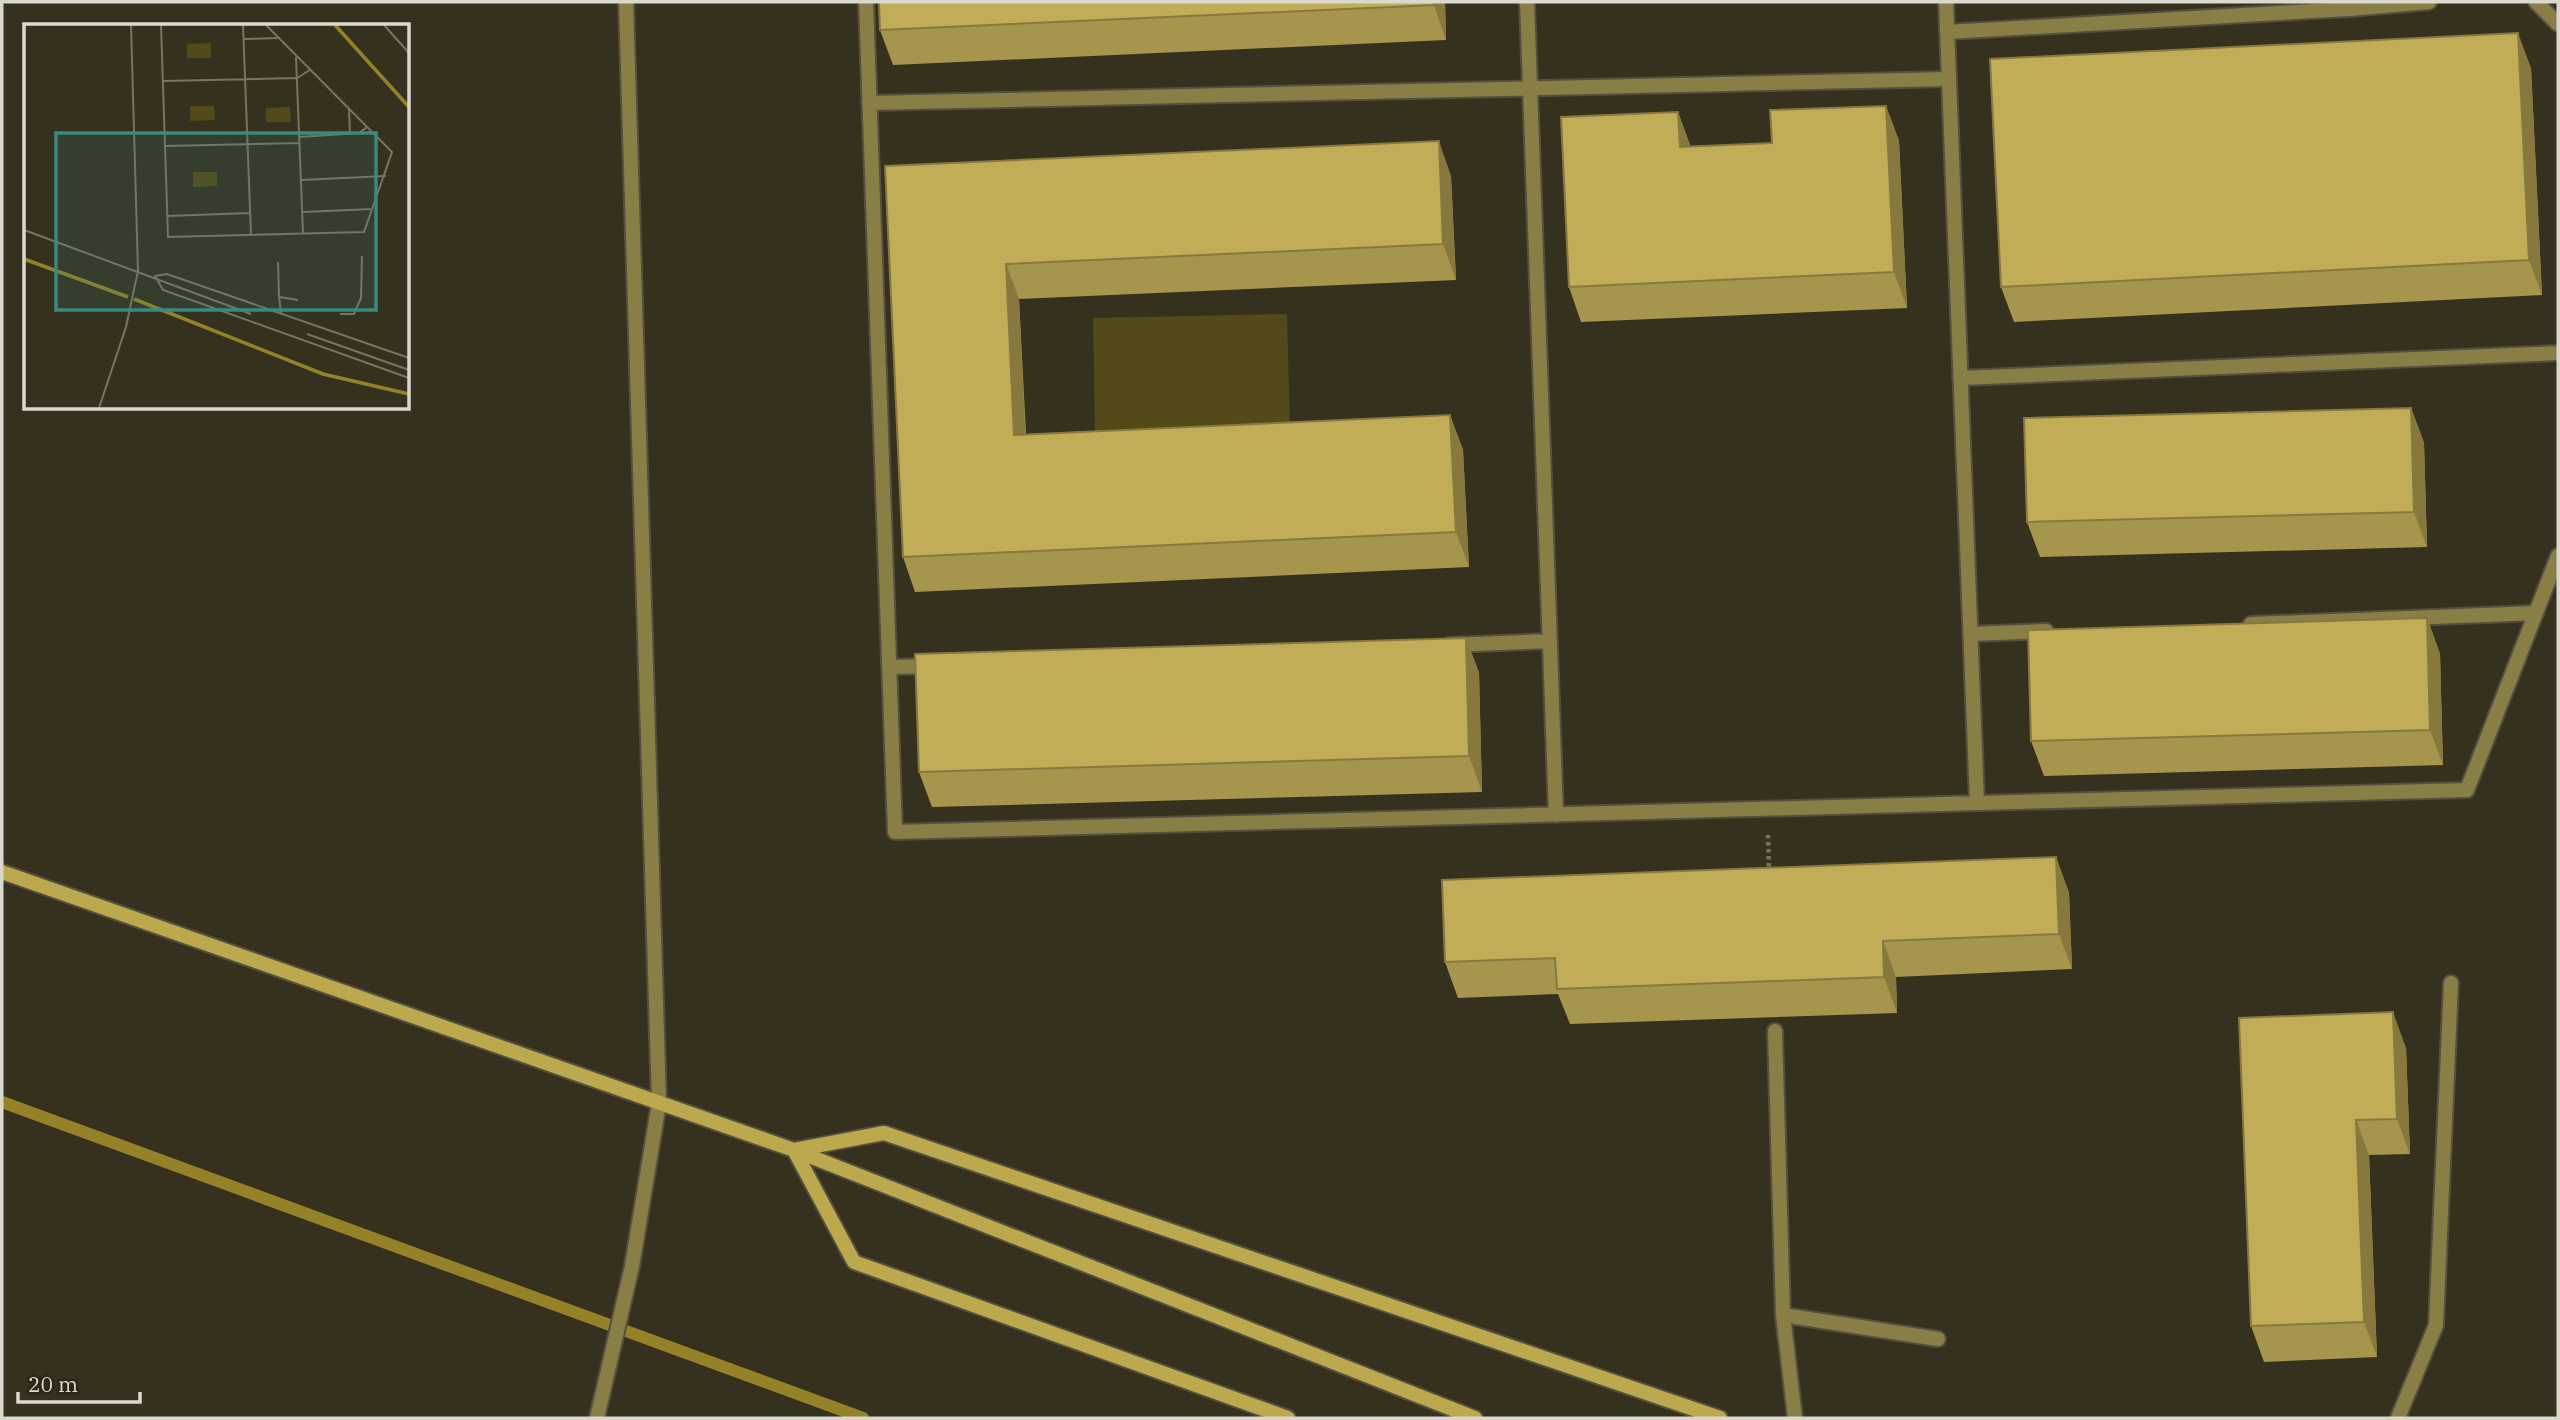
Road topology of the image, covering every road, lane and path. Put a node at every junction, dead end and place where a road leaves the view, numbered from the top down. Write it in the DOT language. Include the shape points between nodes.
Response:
graph roads {
  1 [pos="626,2"];
  2 [pos="866,2"];
  3 [pos="1527,2"];
  4 [pos="1946,2"];
  5 [pos="2429,2"];
  6 [pos="2536,2"];
  7 [pos="2349,6"];
  8 [pos="2558,24"];
  9 [pos="1947,32"];
  10 [pos="1949,79"];
  11 [pos="1530,88"];
  12 [pos="869,103"];
  13 [pos="2558,353"];
  14 [pos="1960,378"];
  15 [pos="2558,556"];
  16 [pos="2536,613"];
  17 [pos="2232,624"];
  18 [pos="2067,630"];
  19 [pos="1970,634"];
  20 [pos="1550,641"];
  21 [pos="1440,646"];
  22 [pos="944,665"];
  23 [pos="889,667"];
  24 [pos="1977,803"];
  25 [pos="1767,809"];
  26 [pos="1556,815"];
  27 [pos="2,872"];
  28 [pos="1770,875"];
  29 [pos="2451,983"];
  30 [pos="1775,1031"];
  31 [pos="659,1103"];
  32 [pos="794,1150"];
  33 [pos="1783,1315"];
  34 [pos="1938,1339"];
  35 [pos="597,1418"];
  36 [pos="1288,1418"];
  37 [pos="1475,1418"];
  38 [pos="1720,1418"];
  39 [pos="1795,1418"];
  40 [pos="2398,1418"];
  1 -- 31 [label="street"];
  2 -- 12 [label="street"];
  3 -- 11 [label="street"];
  4 -- 9 [label="street"];
  5 -- 7 [label="street"];
  6 -- 8 [label="street"];
  7 -- 9 [label="street"];
  9 -- 10 [label="street"];
  10 -- 11 [label="street"];
  10 -- 14 [label="street"];
  11 -- 12 [label="street"];
  11 -- 20 [label="street"];
  12 -- 23 [label="street"];
  13 -- 14 [label="street"];
  14 -- 19 [label="street"];
  15 -- 16 [label="street"];
  16 -- 17 [label="street"];
  16 -- 24 [label="street" via="2468,790"];
  18 -- 19 [label="street"];
  19 -- 24 [label="street"];
  20 -- 21 [label="street"];
  20 -- 26 [label="street"];
  22 -- 23 [label="street"];
  23 -- 26 [label="street" via="895,832"];
  24 -- 25 [label="street"];
  25 -- 26 [label="street"];
  25 -- 28 [label="path"];
  27 -- 31 [label="street"];
  29 -- 40 [label="street" via="2436,1325"];
  30 -- 33 [label="street"];
  31 -- 32 [label="street"];
  31 -- 35 [label="street" via="632,1266"];
  32 -- 36 [label="street" via="854,1262"];
  32 -- 37 [label="street"];
  32 -- 38 [label="street" via="884,1133"];
  33 -- 34 [label="street"];
  33 -- 39 [label="street"];
}
